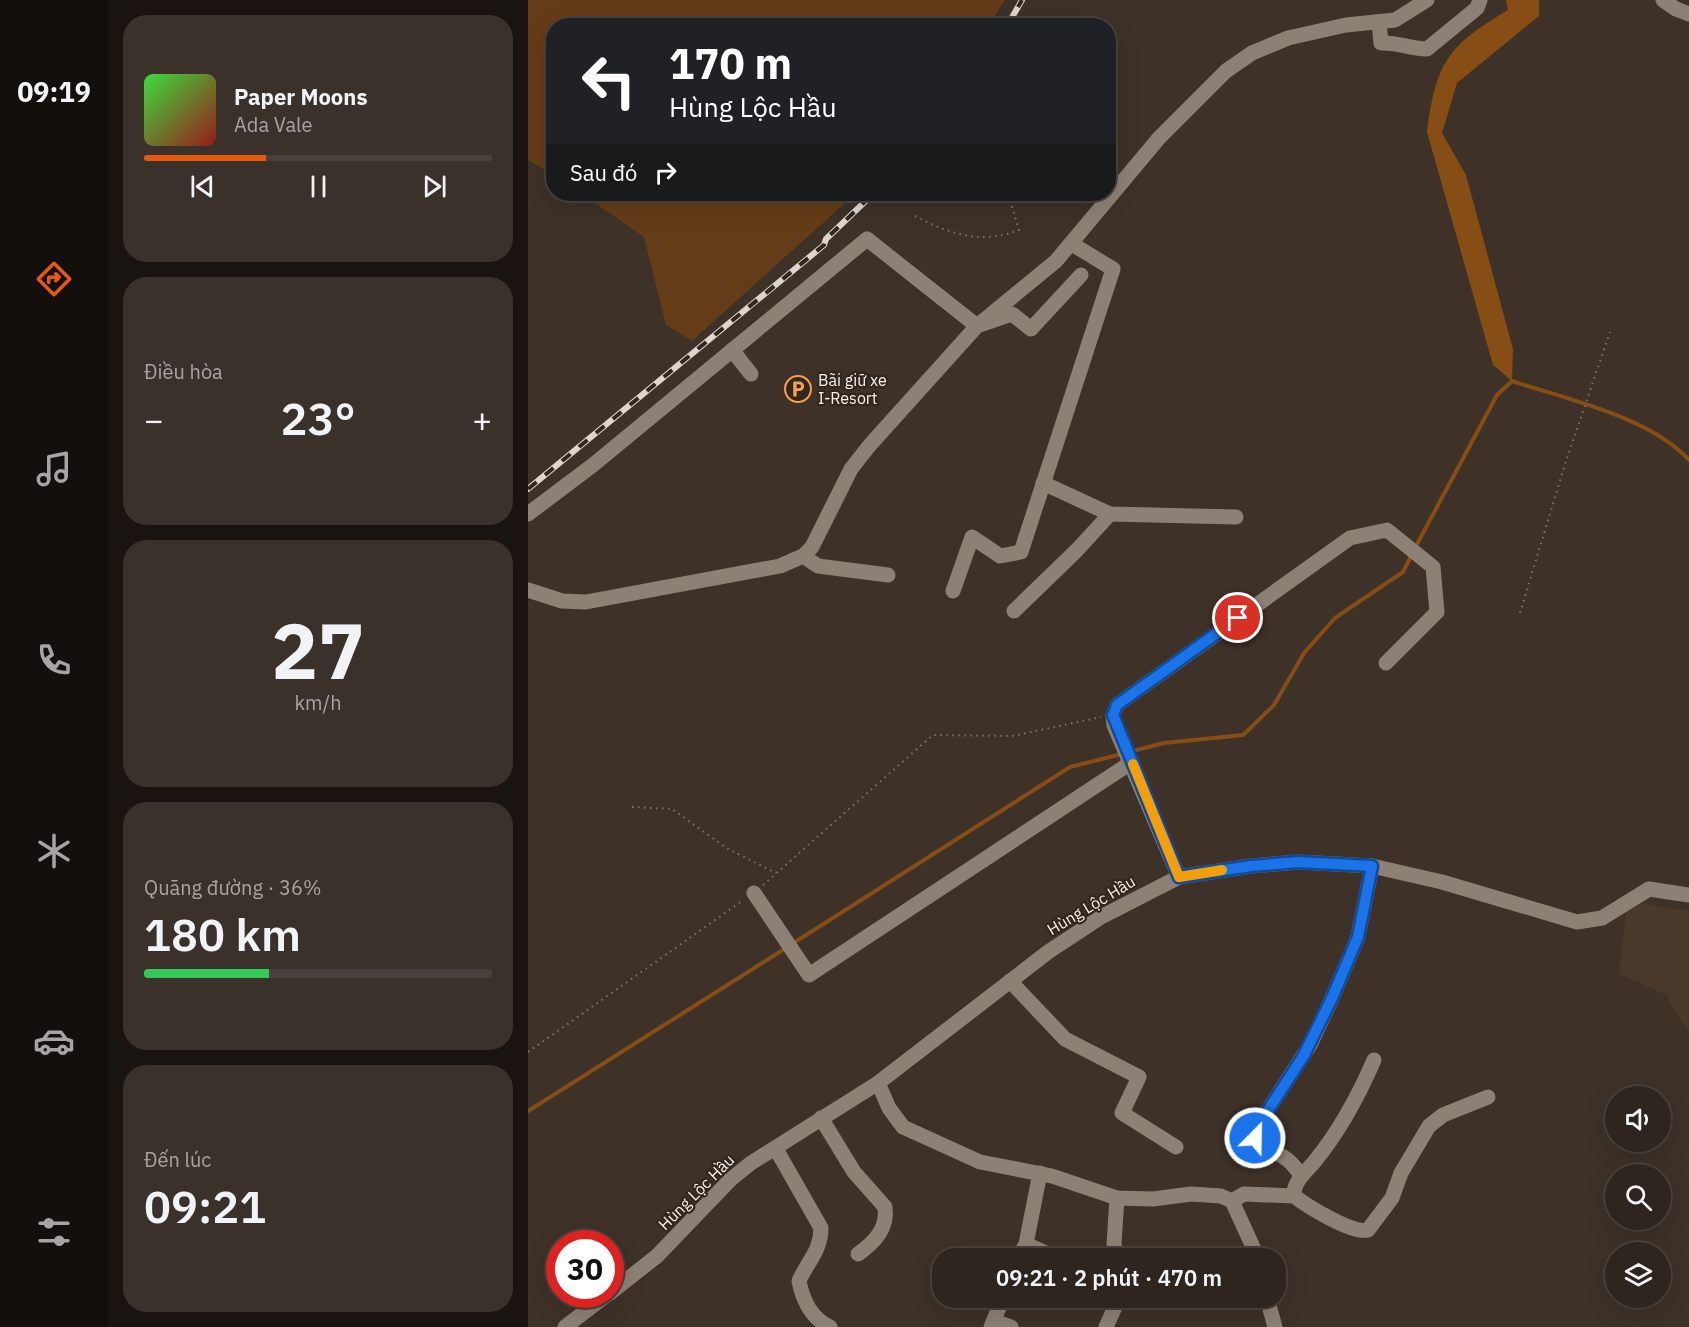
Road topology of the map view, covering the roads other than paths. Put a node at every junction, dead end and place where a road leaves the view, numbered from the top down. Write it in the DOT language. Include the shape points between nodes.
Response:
graph roads {
  1 [pos="1427,0"];
  2 [pos="1479,0"];
  3 [pos="1663,0"];
  4 [pos="1689,14"];
  5 [pos="1379,22"];
  6 [pos="1116,190"];
  7 [pos="1107,201"];
  8 [pos="1072,244"];
  9 [pos="1080,275"];
  10 [pos="977,326"];
  11 [pos="732,350"];
  12 [pos="751,374"];
  13 [pos="1043,483"];
  14 [pos="528,514"];
  15 [pos="1110,514"];
  16 [pos="1236,517"];
  17 [pos="803,556"];
  18 [pos="888,575"];
  19 [pos="528,590"];
  20 [pos="953,591"];
  21 [pos="1014,611"];
  22 [pos="1386,663"];
  23 [pos="1132,762"];
  24 [pos="1372,866"];
  25 [pos="1179,877"];
  26 [pos="754,893"];
  27 [pos="1689,895"];
  28 [pos="1010,981"];
  29 [pos="1374,1060"];
  30 [pos="878,1083"];
  31 [pos="1488,1097"];
  32 [pos="821,1118"];
  33 [pos="1176,1147"];
  34 [pos="776,1149"];
  35 [pos="1040,1173"];
  36 [pos="1301,1175"];
  37 [pos="1294,1196"];
  38 [pos="1118,1198"];
  39 [pos="1232,1201"];
  40 [pos="1026,1244"];
  41 [pos="1024,1248"];
  42 [pos="1035,1248"];
  43 [pos="1115,1248"];
  44 [pos="1253,1248"];
  45 [pos="858,1254"];
  46 [pos="624,1282"];
  47 [pos="590,1308"];
  48 [pos="999,1308"];
  49 [pos="1115,1308"];
  50 [pos="1270,1308"];
  51 [pos="993,1324"];
  52 [pos="565,1327"];
  53 [pos="830,1327"];
  54 [pos="1011,1327"];
  55 [pos="1106,1327"];
  56 [pos="1275,1327"];
  1 -- 5 [label="street" via="1395,20"];
  2 -- 5 [label="street" via="1477,8 1427,49 1381,43"];
  3 -- 4 [label="street"];
  5 -- 6 [label="street" via="1305,33 1238,60 1159,138"];
  7 -- 8 [label="street"];
  8 -- 10 [label="street"];
  8 -- 13 [label="street" via="1113,269"];
  9 -- 10 [label="street" via="1031,329 1012,314"];
  10 -- 11 [label="street" via="867,239"];
  10 -- 17 [label="street" via="851,469 812,547"];
  11 -- 12 [label="street"];
  11 -- 14 [label="street"];
  13 -- 15 [label="street"];
  13 -- 20 [label="street" via="1021,552 1000,556 972,537"];
  15 -- 16 [label="street"];
  15 -- 21 [label="street"];
  17 -- 18 [label="street" via="818,566"];
  17 -- 19 [label="street" via="772,567 586,602 562,601"];
  22 -- 23 [label="street" via="1437,612 1433,567 1387,530 1350,538 1117,705 1113,720"];
  23 -- 25 [label="street"];
  23 -- 26 [label="street" via="809,975"];
  24 -- 25 [label="street, Hùng Lộc Hầu" via="1298,862"];
  24 -- 27 [label="street, Hùng Lộc Hầu" via="1442,882 1577,922 1602,918 1648,890"];
  24 -- 36 [label="street" via="1358,937 1332,998 1302,1058 1254,1132 1261,1146 1283,1156"];
  25 -- 28 [label="street, Hùng Lộc Hầu" via="1101,917"];
  28 -- 30 [label="street, Hùng Lộc Hầu"];
  28 -- 33 [label="street" via="1065,1039 1139,1077 1122,1113"];
  29 -- 36 [label="street" via="1351,1112"];
  30 -- 32 [label="street, Hùng Lộc Hầu"];
  30 -- 35 [label="street" via="896,1120 912,1133 980,1162"];
  31 -- 37 [label="street" via="1443,1115 1429,1126 1401,1173 1392,1198 1368,1230 1356,1230"];
  32 -- 34 [label="street, Hùng Lộc Hầu"];
  32 -- 45 [label="street" via="854,1173 885,1207 884,1226"];
  34 -- 46 [label="street, Hùng Lộc Hầu" via="730,1180 657,1256"];
  34 -- 53 [label="street" via="820,1228 816,1254 799,1281 806,1305"];
  35 -- 38 [label="street"];
  35 -- 40 [label="street"];
  36 -- 37 [label="street"];
  37 -- 39 [label="street" via="1244,1194"];
  38 -- 39 [label="street" via="1191,1194 1221,1196"];
  38 -- 43 [label="street"];
  39 -- 44 [label="street"];
  40 -- 41 [label="street"];
  40 -- 42 [label="street"];
  47 -- 52 [label="street, Hùng Lộc Hầu"];
  48 -- 51 [label="street"];
  49 -- 55 [label="street"];
  50 -- 56 [label="street"];
  51 -- 54 [label="street"];
}
